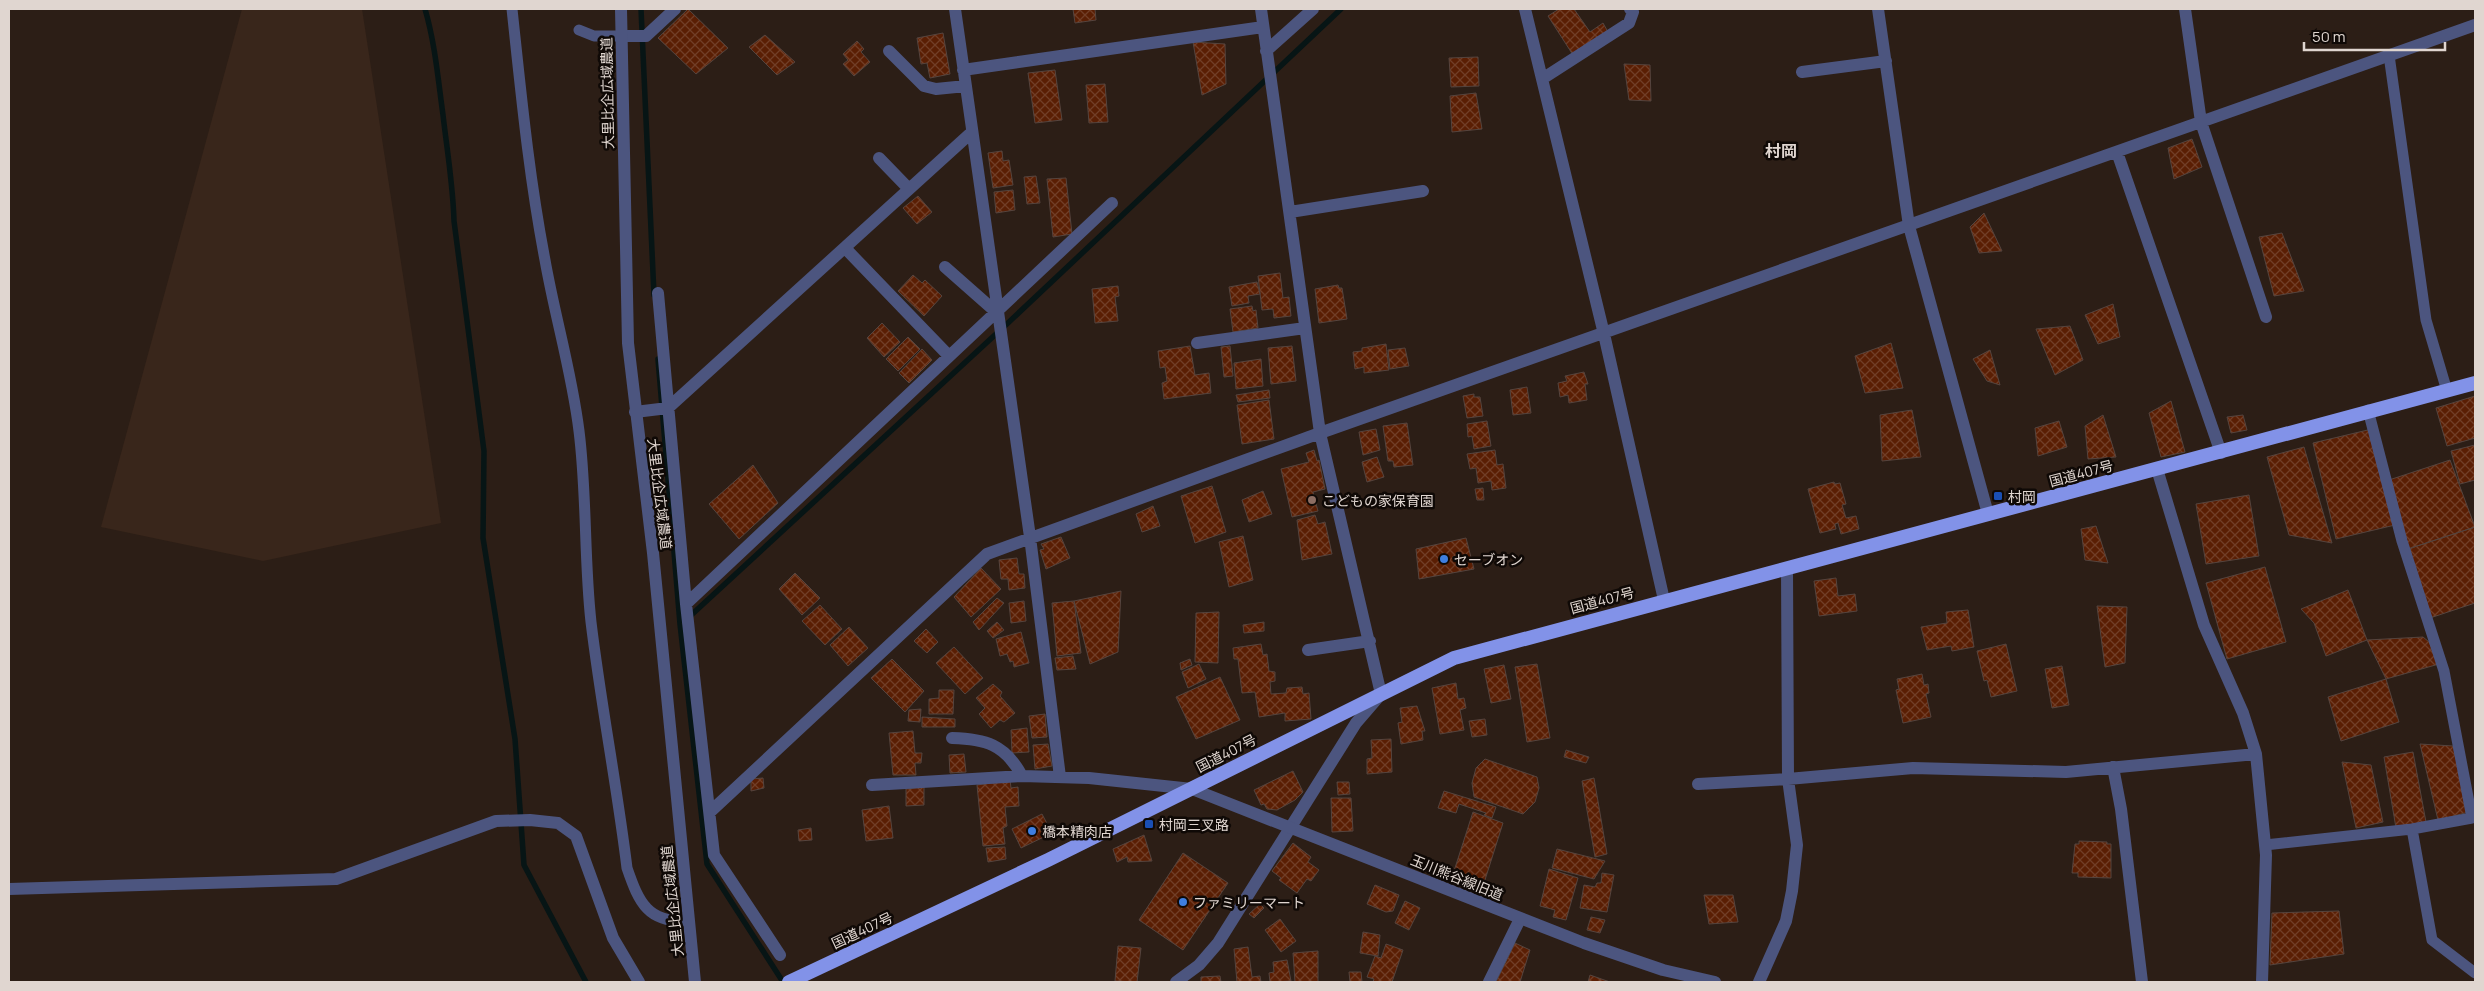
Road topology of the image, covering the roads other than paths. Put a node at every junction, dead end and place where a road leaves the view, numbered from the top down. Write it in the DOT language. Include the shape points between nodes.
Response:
graph roads {
  1 [pos="512,9"];
  2 [pos="621,9"];
  3 [pos="675,9"];
  4 [pos="955,9"];
  5 [pos="1261,9"];
  6 [pos="1313,9"];
  7 [pos="1525,9"];
  8 [pos="1630,9"];
  9 [pos="1878,9"];
  10 [pos="2185,9"];
  11 [pos="2475,25"];
  12 [pos="1263,26"];
  13 [pos="579,30"];
  14 [pos="621,36"];
  15 [pos="1266,50"];
  16 [pos="889,51"];
  17 [pos="2389,55"];
  18 [pos="1886,60"];
  19 [pos="963,70"];
  20 [pos="1802,72"];
  21 [pos="1542,79"];
  22 [pos="966,86"];
  23 [pos="2201,122"];
  24 [pos="972,132"];
  25 [pos="2117,152"];
  26 [pos="879,158"];
  27 [pos="909,189"];
  28 [pos="1423,191"];
  29 [pos="1112,203"];
  30 [pos="1290,212"];
  31 [pos="1909,226"];
  32 [pos="845,248"];
  33 [pos="945,267"];
  34 [pos="658,293"];
  35 [pos="996,312"];
  36 [pos="2266,317"];
  37 [pos="1305,328"];
  38 [pos="1604,334"];
  39 [pos="1197,343"];
  40 [pos="949,356"];
  41 [pos="2475,383"];
  42 [pos="2447,390"];
  43 [pos="668,408"];
  44 [pos="2368,410"];
  45 [pos="635,412"];
  46 [pos="1320,433"];
  47 [pos="2221,452"];
  48 [pos="2157,469"];
  49 [pos="1988,514"];
  50 [pos="1030,537"];
  51 [pos="1787,568"];
  52 [pos="1664,600"];
  53 [pos="686,604"];
  54 [pos="1370,641"];
  55 [pos="1308,650"];
  56 [pos="1381,694"];
  57 [pos="952,738"];
  58 [pos="2256,754"];
  59 [pos="2113,767"];
  60 [pos="1022,776"];
  61 [pos="1060,777"];
  62 [pos="1788,780"];
  63 [pos="1698,784"];
  64 [pos="872,785"];
  65 [pos="1192,789"];
  66 [pos="710,812"];
  67 [pos="1289,827"];
  68 [pos="2412,829"];
  69 [pos="2265,846"];
  70 [pos="9,889"];
  71 [pos="1520,919"];
  72 [pos="688,921"];
  73 [pos="780,955"];
  74 [pos="2475,974"];
  75 [pos="792,981"];
  76 [pos="639,982"];
  77 [pos="696,982"];
  78 [pos="1176,982"];
  79 [pos="1489,982"];
  80 [pos="1714,982"];
  81 [pos="1758,982"];
  82 [pos="2142,982"];
  83 [pos="2262,982"];
  1 -- 72 [label="lane" via="536,212 570,370 579,431 591,623 627,868 634,890 646,908 666,921"];
  2 -- 14 [label="street, 大里比企広域農道"];
  3 -- 14 [label="street" via="646,36"];
  4 -- 19 [label="street"];
  5 -- 12 [label="street"];
  6 -- 15 [label="street"];
  7 -- 21 [label="street"];
  8 -- 21 [label="street" via="1633,12 1629,23"];
  9 -- 18 [label="street"];
  10 -- 23 [label="street"];
  11 -- 17 [label="street"];
  12 -- 15 [label="street"];
  12 -- 19 [label="street"];
  13 -- 14 [label="lane" via="594,36"];
  14 -- 45 [label="street, 大里比企広域農道" via="628,343"];
  15 -- 30 [label="street"];
  16 -- 22 [label="street" via="924,86 936,90"];
  17 -- 23 [label="street"];
  17 -- 42 [label="lane" via="2426,320"];
  18 -- 20 [label="street"];
  18 -- 31 [label="street"];
  19 -- 22 [label="street"];
  21 -- 38 [label="street"];
  22 -- 24 [label="street"];
  23 -- 25 [label="street"];
  23 -- 36 [label="street"];
  24 -- 27 [label="street"];
  24 -- 35 [label="street"];
  25 -- 31 [label="street"];
  25 -- 47 [label="street"];
  26 -- 27 [label="street"];
  27 -- 32 [label="street"];
  28 -- 30 [label="street"];
  29 -- 35 [label="street"];
  30 -- 37 [label="street"];
  31 -- 38 [label="street"];
  31 -- 49 [label="street"];
  32 -- 40 [label="street"];
  32 -- 43 [label="street"];
  33 -- 35 [label="street"];
  34 -- 43 [label="street"];
  35 -- 40 [label="street"];
  35 -- 50 [label="street"];
  37 -- 39 [label="street"];
  37 -- 46 [label="street"];
  38 -- 46 [label="street"];
  38 -- 52 [label="street"];
  40 -- 53 [label="street"];
  41 -- 42 [label="highway, 国道407号"];
  42 -- 44 [label="highway, 国道407号"];
  43 -- 45 [label="street"];
  43 -- 53 [label="street"];
  44 -- 47 [label="highway, 国道407号"];
  44 -- 68 [label="lane" via="2402,541 2444,671 2472,818"];
  45 -- 72 [label="street, 大里比企広域農道" via="653,553"];
  46 -- 50 [label="street"];
  46 -- 54 [label="street"];
  47 -- 48 [label="highway, 国道407号"];
  48 -- 49 [label="highway, 国道407号"];
  48 -- 58 [label="street" via="2204,625 2243,713"];
  49 -- 51 [label="highway, 国道407号"];
  50 -- 61 [label="street"];
  50 -- 66 [label="street" via="987,554"];
  51 -- 52 [label="highway, 国道407号"];
  51 -- 62 [label="street"];
  52 -- 56 [label="highway, 国道407号" via="1454,658"];
  53 -- 66 [label="street"];
  54 -- 55 [label="street"];
  54 -- 56 [label="street"];
  56 -- 65 [label="highway, 国道407号"];
  56 -- 67 [label="street" via="1356,723"];
  57 -- 60 [label="street" via="988,741 1017,767"];
  58 -- 59 [label="street"];
  58 -- 69 [label="street"];
  59 -- 62 [label="street" via="2066,772 1913,768"];
  59 -- 82 [label="street"];
  60 -- 61 [label="street, 玉川熊谷線旧道"];
  60 -- 64 [label="street, 玉川熊谷線旧道"];
  61 -- 65 [label="street, 玉川熊谷線旧道"];
  62 -- 63 [label="street"];
  62 -- 81 [label="street" via="1797,845 1792,891 1786,921"];
  65 -- 67 [label="street, 玉川熊谷線旧道"];
  65 -- 75 [label="highway, 国道407号"];
  66 -- 73 [label="street" via="714,855"];
  67 -- 71 [label="street, 玉川熊谷線旧道"];
  67 -- 78 [label="street" via="1218,943 1199,965"];
  68 -- 69 [label="lane"];
  68 -- 74 [label="lane" via="2432,940"];
  69 -- 83 [label="street"];
  70 -- 76 [label="street" via="336,879 496,821 558,823 576,836 613,938"];
  71 -- 79 [label="street"];
  71 -- 80 [label="street, 玉川熊谷線旧道" via="1663,970"];
  72 -- 77 [label="street, 大里比企広域農道"];
}
